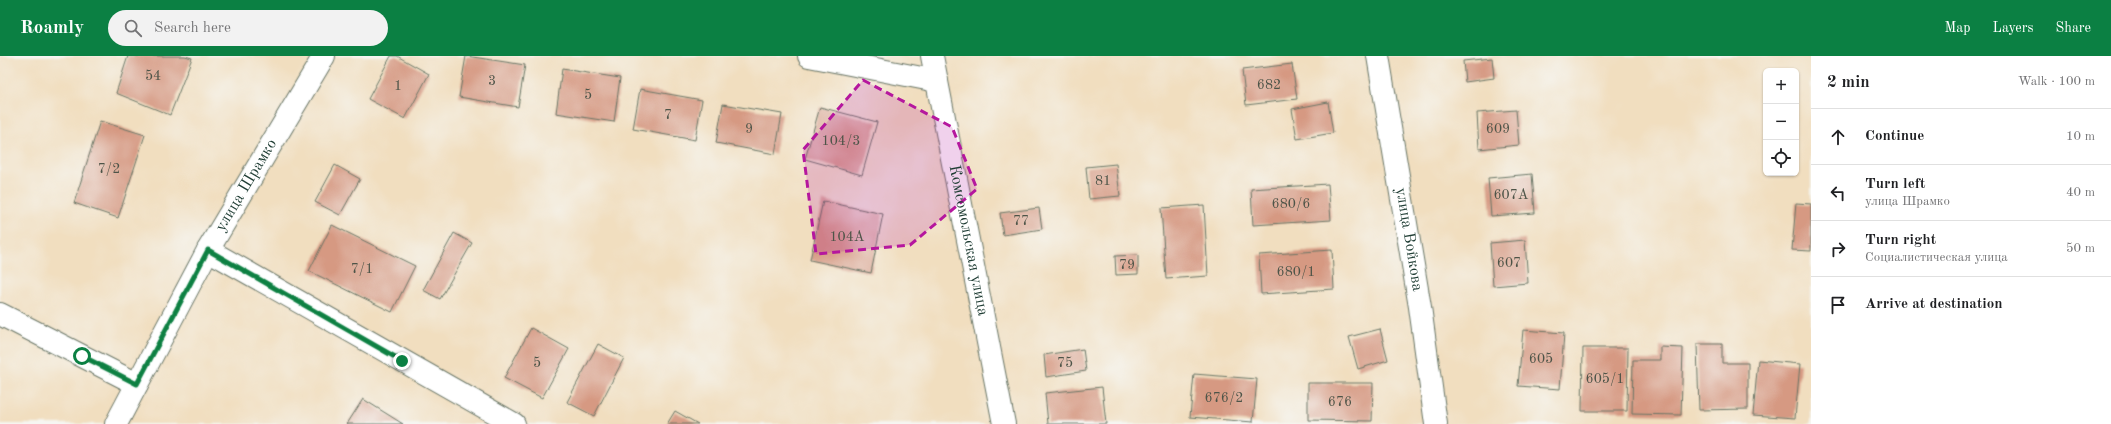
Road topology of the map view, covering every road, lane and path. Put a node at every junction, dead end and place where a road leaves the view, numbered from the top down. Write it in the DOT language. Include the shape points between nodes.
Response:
graph roads {
  1 [pos="324,56"];
  2 [pos="809,56"];
  3 [pos="932,56"];
  4 [pos="1378,56"];
  5 [pos="937,81"];
  6 [pos="208,250"];
  7 [pos="0,314"];
  8 [pos="137,384"];
  9 [pos="116,424"];
  10 [pos="514,424"];
  11 [pos="1004,424"];
  12 [pos="1436,424"];
  1 -- 6 [label="street, улица Шрамко"];
  2 -- 5 [label="street"];
  3 -- 5 [label="street, Комсомольская улица"];
  4 -- 12 [label="street, улица Войкова" via="1420,308"];
  5 -- 11 [label="street, Комсомольская улица"];
  6 -- 8 [label="street, улица Шрамко"];
  6 -- 10 [label="street"];
  7 -- 8 [label="street"];
  8 -- 9 [label="street, улица Шрамко"];
}
